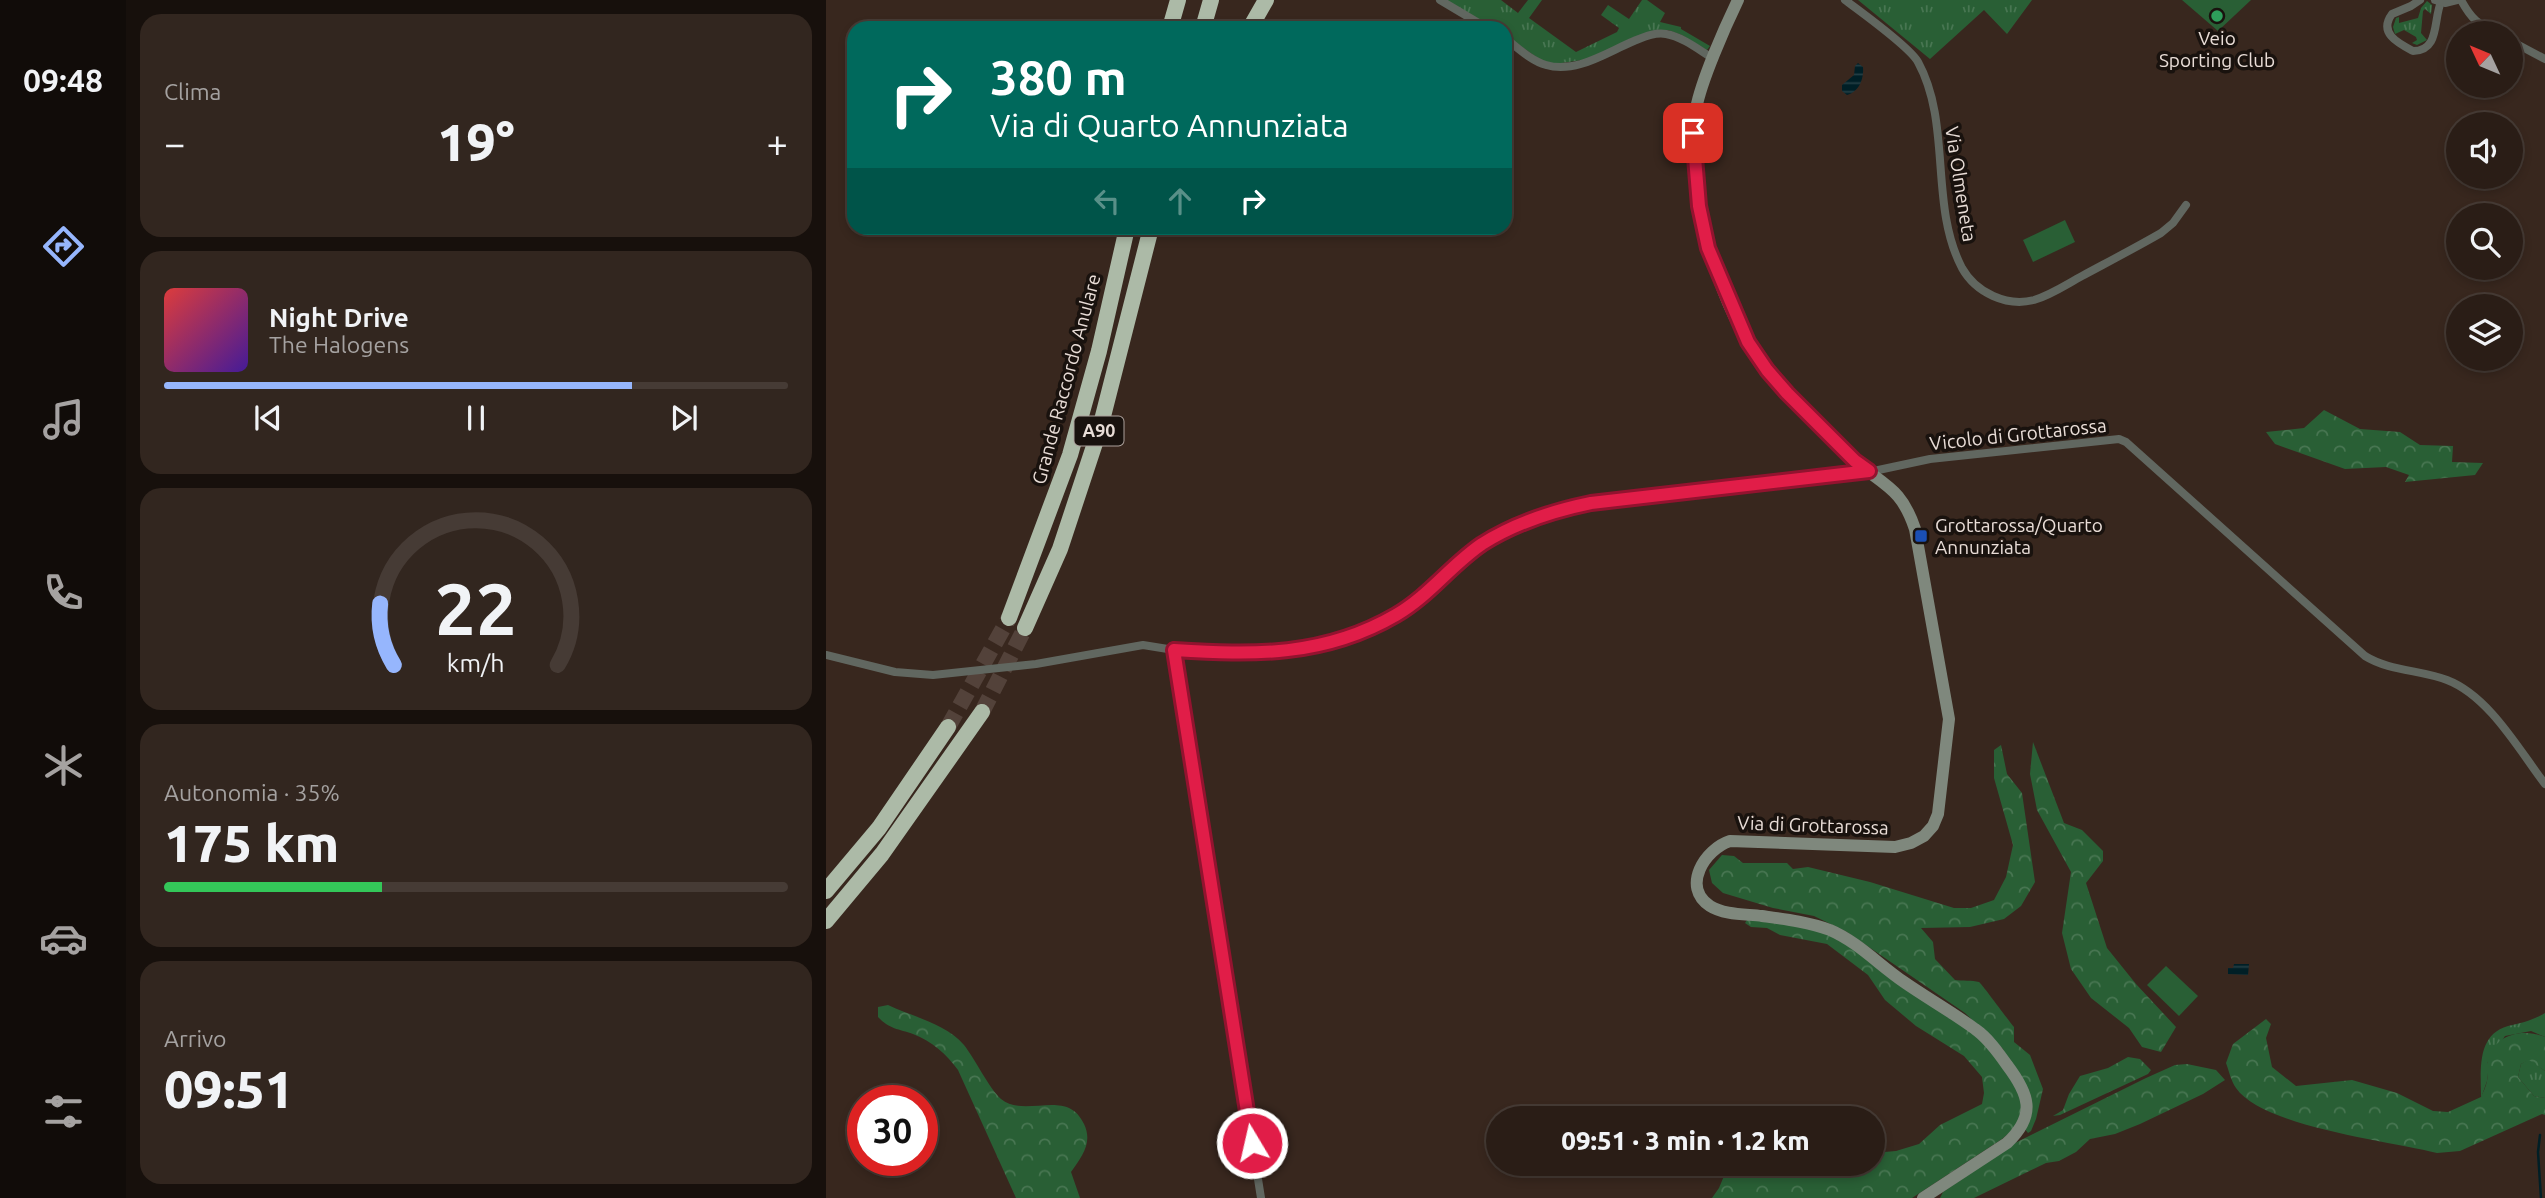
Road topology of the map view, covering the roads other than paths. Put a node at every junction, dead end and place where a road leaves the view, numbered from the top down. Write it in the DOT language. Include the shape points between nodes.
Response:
graph roads {
  1 [pos="1178,0"];
  2 [pos="1189,0"];
  3 [pos="1211,0"];
  4 [pos="1266,0"];
  5 [pos="1440,0"];
  6 [pos="1738,0"];
  7 [pos="1845,0"];
  8 [pos="2420,0"];
  9 [pos="2459,0"];
  10 [pos="2438,1"];
  11 [pos="1172,21"];
  12 [pos="1183,21"];
  13 [pos="1205,21"];
  14 [pos="1254,21"];
  15 [pos="1475,21"];
  16 [pos="2474,21"];
  17 [pos="1512,43"];
  18 [pos="2524,48"];
  19 [pos="1714,59"];
  20 [pos="2545,59"];
  21 [pos="2186,205"];
  22 [pos="1125,235"];
  23 [pos="1151,235"];
  24 [pos="1869,471"];
  25 [pos="1009,618"];
  26 [pos="1025,628"];
  27 [pos="1174,650"];
  28 [pos="826,655"];
  29 [pos="982,712"];
  30 [pos="948,727"];
  31 [pos="2545,784"];
  32 [pos="826,891"];
  33 [pos="826,920"];
  34 [pos="1261,1198"];
  35 [pos="1923,1198"];
  1 -- 11 [label="highway"];
  2 -- 12 [label="highway"];
  3 -- 13 [label="highway"];
  4 -- 14 [label="highway"];
  5 -- 15 [label="street"];
  6 -- 19 [label="street, Via di Grottarossa"];
  7 -- 21 [label="street, Via Olmeneta" via="1916,58 1927,81 1950,234 1964,272 1982,290 2016,302 2045,296 2161,233"];
  8 -- 10 [label="street" via="2392,14 2387,23 2393,40 2413,51 2426,48 2432,40"];
  9 -- 10 [label="street"];
  9 -- 16 [label="street"];
  17 -- 19 [label="street" via="1534,59 1559,67 1582,64 1660,34 1679,38"];
  18 -- 20 [label="street"];
  19 -- 24 [label="street, Via di Grottarossa" via="1696,107 1693,133 1708,248 1758,358 1787,393"];
  22 -- 25 [label="highway, Grande Raccordo Anulare / A90" via="1070,455"];
  23 -- 26 [label="highway, A90" via="1100,428 1060,549"];
  24 -- 27 [label="street, Vicolo di Grottarossa" via="1555,510 1482,544 1410,606 1357,634 1312,647 1257,654"];
  24 -- 31 [label="street, Vicolo di Grottarossa" via="1930,459 2119,439 2126,442 2365,656 2448,680 2472,693"];
  24 -- 35 [label="street, Via di Grottarossa" via="1904,501 1915,529 1949,719 1938,814 1924,836 1895,847 1742,840 1720,844 1702,863 1698,891 1711,907 1726,912 1794,921 1829,930 1857,944 1885,969 1977,1030 2019,1081 2027,1104 2018,1132"];
  27 -- 28 [label="street, Vicolo di Grottarossa" via="1143,645 1036,664 933,675 895,672"];
  27 -- 34 [label="street"];
  29 -- 33 [label="highway" via="882,854"];
  30 -- 32 [label="highway" via="879,828"];
}
